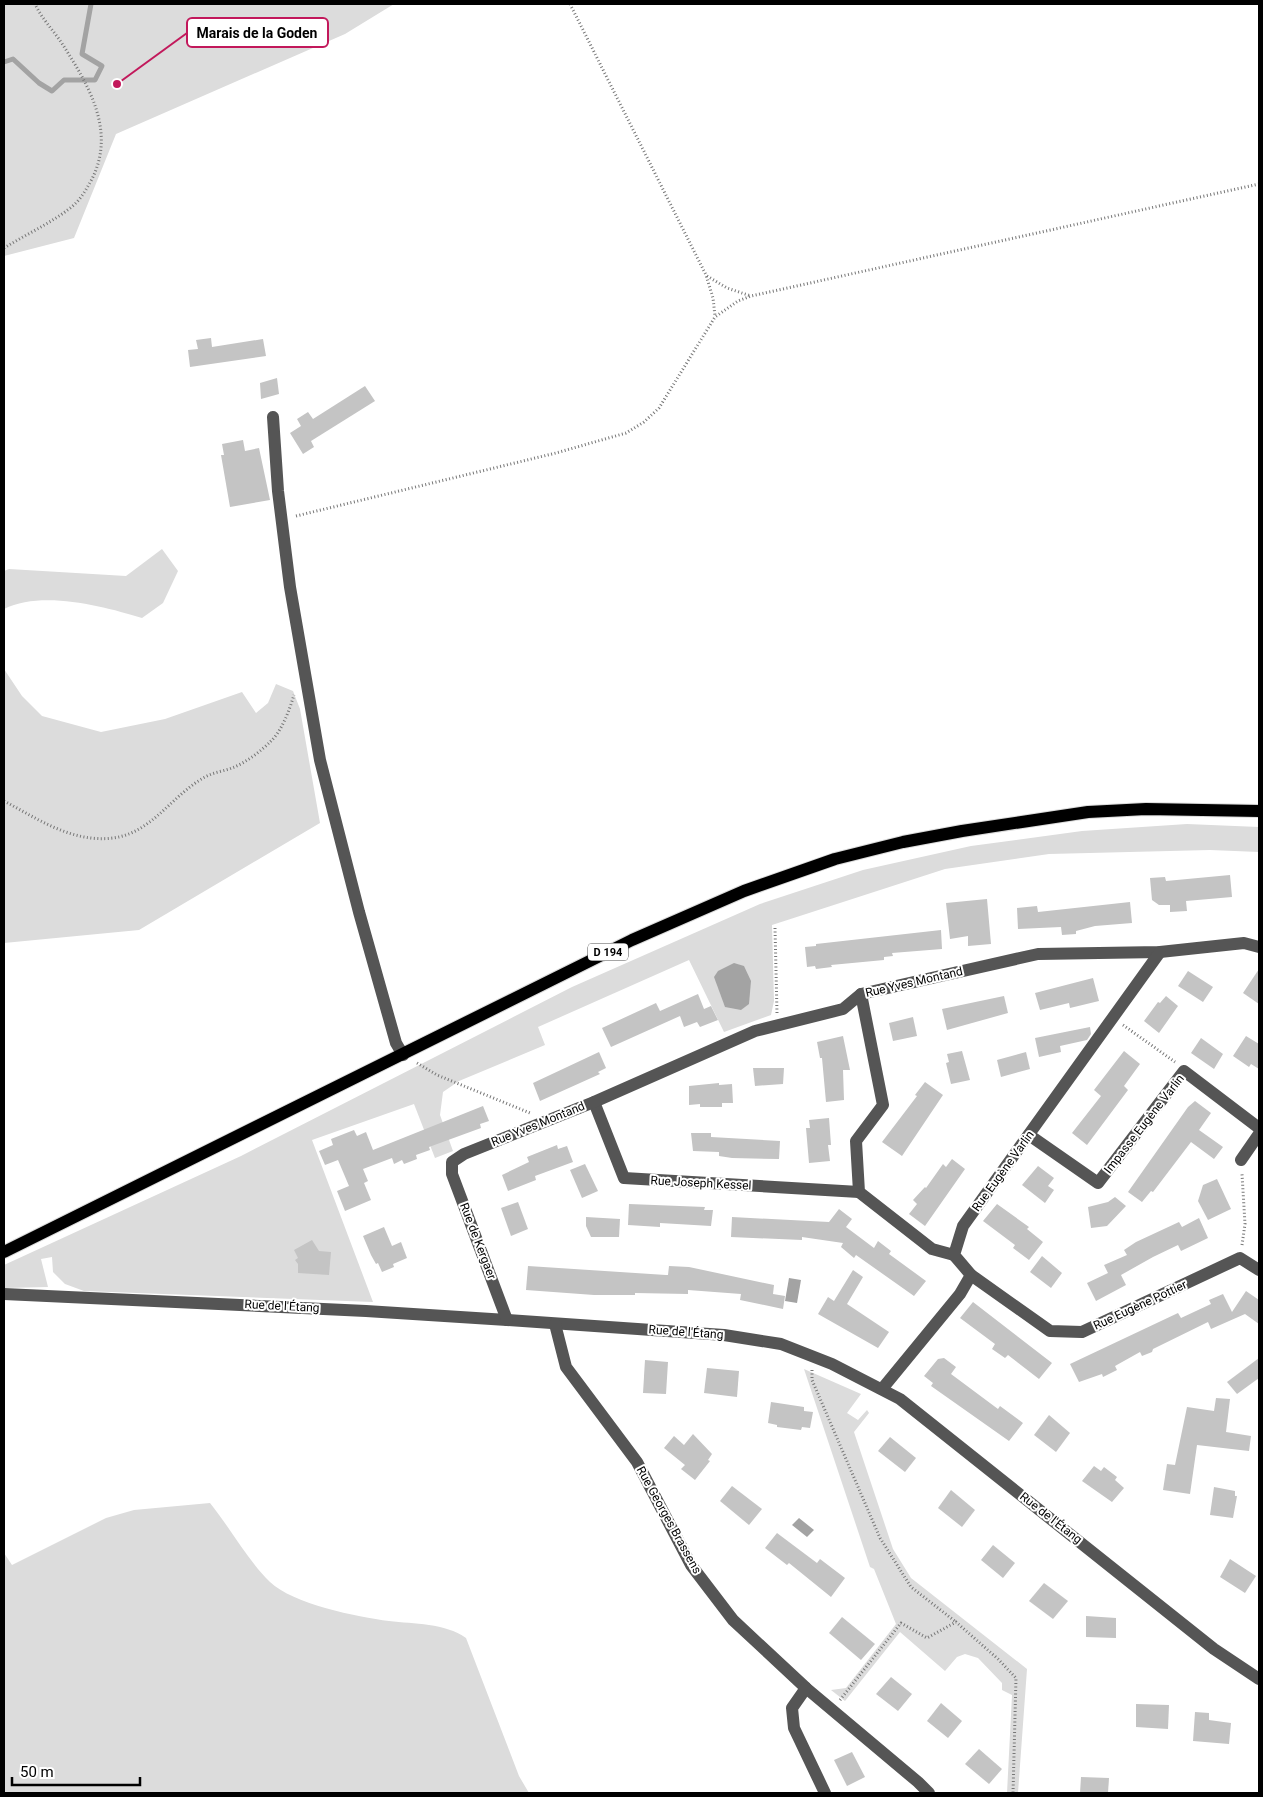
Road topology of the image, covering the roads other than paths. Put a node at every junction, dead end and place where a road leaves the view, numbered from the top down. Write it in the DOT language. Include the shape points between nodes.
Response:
graph roads {
  1 [pos="272,417"];
  2 [pos="1259,811"];
  3 [pos="1259,947"];
  4 [pos="1160,952"];
  5 [pos="861,994"];
  6 [pos="403,1055"];
  7 [pos="594,1102"];
  8 [pos="1259,1128"];
  9 [pos="1259,1134"];
  10 [pos="1029,1135"];
  11 [pos="1242,1160"];
  12 [pos="452,1162"];
  13 [pos="859,1192"];
  14 [pos="4,1252"];
  15 [pos="954,1255"];
  16 [pos="1259,1270"];
  17 [pos="971,1275"];
  18 [pos="4,1294"];
  19 [pos="507,1320"];
  20 [pos="555,1324"];
  21 [pos="882,1389"];
  22 [pos="1259,1679"];
  23 [pos="806,1688"];
  24 [pos="825,1793"];
  25 [pos="929,1793"];
  1 -- 6 [label="street" via="282,520 323,769 359,912 396,1043"];
  2 -- 6 [label="main road, D 194" via="1146,809 1088,812 903,842 835,860 744,891 632,940"];
  3 -- 4 [label="street, Rue Yves Montand" via="1244,943"];
  4 -- 5 [label="street, Rue Yves Montand" via="1038,954"];
  4 -- 10 [label="street, Rue Eugène Varlin"];
  5 -- 7 [label="street, Rue Yves Montand" via="843,1009 755,1031"];
  5 -- 13 [label="street" via="883,1105 856,1141"];
  6 -- 14 [label="main road, D 194"];
  7 -- 12 [label="street, Rue Yves Montand" via="464,1154"];
  7 -- 13 [label="street, Rue Joseph Kessel" via="624,1178"];
  8 -- 10 [label="street, Impasse Eugène Varlin" via="1184,1071 1098,1183"];
  9 -- 11 [label="street"];
  10 -- 15 [label="street, Rue Eugène Varlin" via="963,1226"];
  12 -- 19 [label="street, Rue de Kergaer" via="452,1174"];
  13 -- 15 [label="street" via="932,1249"];
  15 -- 17 [label="street"];
  16 -- 17 [label="street, Rue Eugène Pottier" via="1240,1258 1082,1332 1050,1331"];
  17 -- 21 [label="street" via="960,1294"];
  18 -- 19 [label="street, Rue de l'Étang" via="366,1310"];
  19 -- 20 [label="street, Rue de l'Étang"];
  20 -- 21 [label="street, Rue de l'Étang" via="724,1335 781,1344"];
  20 -- 23 [label="street, Rue Georges Brassens" via="566,1366 637,1462 691,1565 733,1620"];
  21 -- 22 [label="street, Rue de l'Étang" via="900,1399 1214,1649"];
  23 -- 24 [label="street" via="792,1708 794,1728"];
  23 -- 25 [label="street, Rue Georges Brassens"];
}
